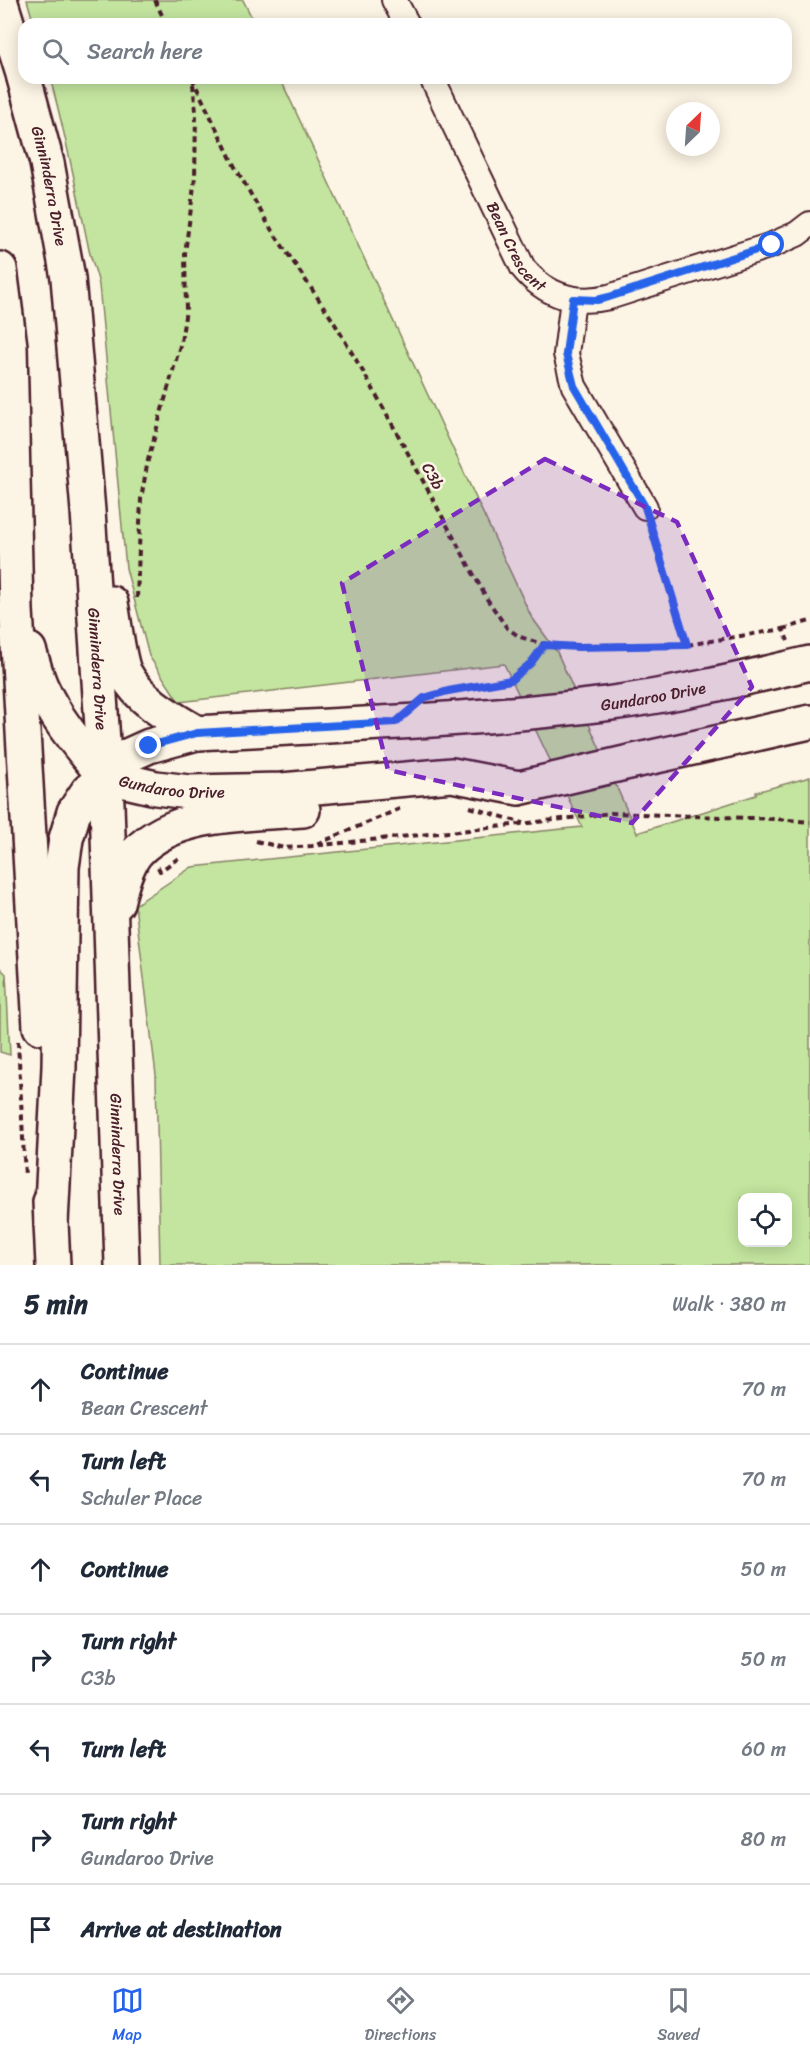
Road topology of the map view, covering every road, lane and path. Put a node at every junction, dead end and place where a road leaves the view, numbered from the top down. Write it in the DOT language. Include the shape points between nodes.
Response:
graph roads {
  1 [pos="0,0"];
  2 [pos="155,0"];
  3 [pos="161,0"];
  4 [pos="394,0"];
  5 [pos="159,9"];
  6 [pos="163,18"];
  7 [pos="404,18"];
  8 [pos="18,58"];
  9 [pos="26,84"];
  10 [pos="193,84"];
  11 [pos="194,84"];
  12 [pos="435,84"];
  13 [pos="809,226"];
  14 [pos="0,269"];
  15 [pos="573,299"];
  16 [pos="645,507"];
  17 [pos="87,512"];
  18 [pos="136,606"];
  19 [pos="16,610"];
  20 [pos="810,621"];
  21 [pos="783,629"];
  22 [pos="544,645"];
  23 [pos="687,645"];
  24 [pos="799,653"];
  25 [pos="448,691"];
  26 [pos="810,722"];
  27 [pos="197,733"];
  28 [pos="104,776"];
  29 [pos="519,788"];
  30 [pos="428,799"];
  31 [pos="810,822"];
  32 [pos="527,824"];
  33 [pos="254,841"];
  34 [pos="312,846"];
  35 [pos="188,852"];
  36 [pos="160,871"];
  37 [pos="110,927"];
  38 [pos="51,1223"];
  39 [pos="53,1265"];
  40 [pos="122,1265"];
  1 -- 8 [label="main road, Ginninderra Drive"];
  2 -- 5 [label="path"];
  3 -- 5 [label="path"];
  4 -- 7 [label="street"];
  5 -- 6 [label="path"];
  9 -- 17 [label="main road, Ginninderra Drive" via="47,163 68,278"];
  10 -- 18 [label="path" via="195,178 185,253 186,310 141,499"];
  11 -- 22 [label="path, C3b" via="235,167 372,387 487,599 507,628 520,638"];
  12 -- 15 [label="street, Bean Crescent" via="523,267 545,289"];
  13 -- 15 [label="street, Bean Crescent" via="772,245 609,297"];
  14 -- 19 [label="main road" via="10,345"];
  15 -- 16 [label="street" via="566,354 574,386"];
  16 -- 23 [label="path"];
  17 -- 27 [label="main road" via="106,574 124,671 140,694"];
  17 -- 28 [label="main road, Ginninderra Drive"];
  19 -- 28 [label="main road" via="41,686 75,741"];
  19 -- 38 [label="main road"];
  20 -- 21 [label="path, C3b"];
  21 -- 23 [label="path, C3b"];
  21 -- 24 [label="path"];
  22 -- 23 [label="path, C3b"];
  22 -- 25 [label="path" via="511,680"];
  24 -- 27 [label="main road, Gundaroo Drive" via="703,688 606,704 500,716"];
  26 -- 29 [label="main road, Gundaroo Drive"];
  27 -- 28 [label="main road, Gundaroo Drive" via="129,754"];
  28 -- 29 [label="main road, Gundaroo Drive" via="189,792 282,790 452,775"];
  28 -- 37 [label="main road, Ginninderra Drive"];
  28 -- 38 [label="main road" via="74,812 62,867 59,1067"];
  29 -- 30 [label="main road"];
  30 -- 32 [label="path"];
  30 -- 34 [label="path"];
  30 -- 37 [label="main road" via="208,818 166,832 136,853 123,880"];
  31 -- 32 [label="path" via="611,813"];
  32 -- 34 [label="path"];
  33 -- 34 [label="path" via="284,848"];
  35 -- 36 [label="path"];
  37 -- 40 [label="main road, Ginninderra Drive"];
  38 -- 39 [label="main road"];
}
